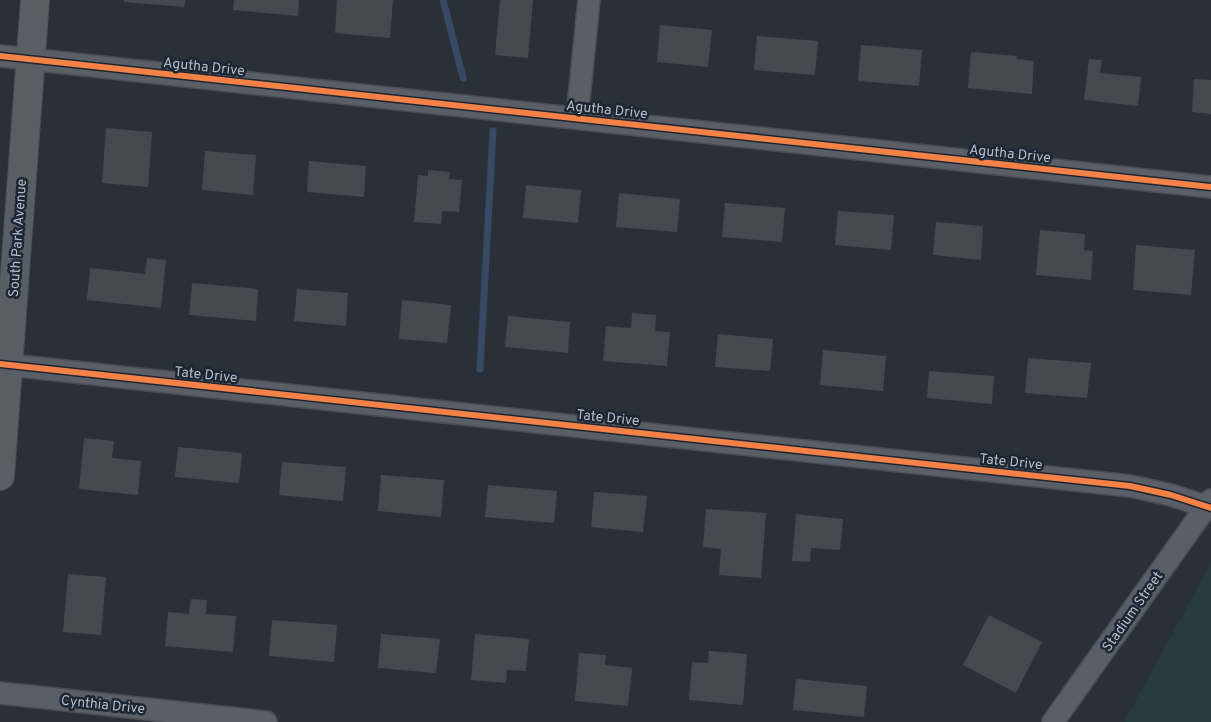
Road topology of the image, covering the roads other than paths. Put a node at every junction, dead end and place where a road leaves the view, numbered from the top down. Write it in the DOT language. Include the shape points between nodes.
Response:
graph roads {
  1 [pos="35,0"];
  2 [pos="589,0"];
  3 [pos="0,56"];
  4 [pos="30,59"];
  5 [pos="577,118"];
  6 [pos="1211,188"];
  7 [pos="4,364"];
  8 [pos="0,476"];
  9 [pos="1210,505"];
  10 [pos="0,693"];
  11 [pos="266,722"];
  12 [pos="1053,722"];
  1 -- 4 [label="street, South Park Avenue"];
  2 -- 5 [label="street"];
  3 -- 4 [label="street, Agutha Drive"];
  4 -- 5 [label="street, Agutha Drive"];
  4 -- 7 [label="street, South Park Avenue"];
  5 -- 6 [label="street, Agutha Drive"];
  7 -- 8 [label="street, South Park Avenue"];
  7 -- 9 [label="street, Tate Drive" via="1130,486"];
  9 -- 12 [label="street, Stadium Street"];
  10 -- 11 [label="street, Cynthia Drive"];
}
